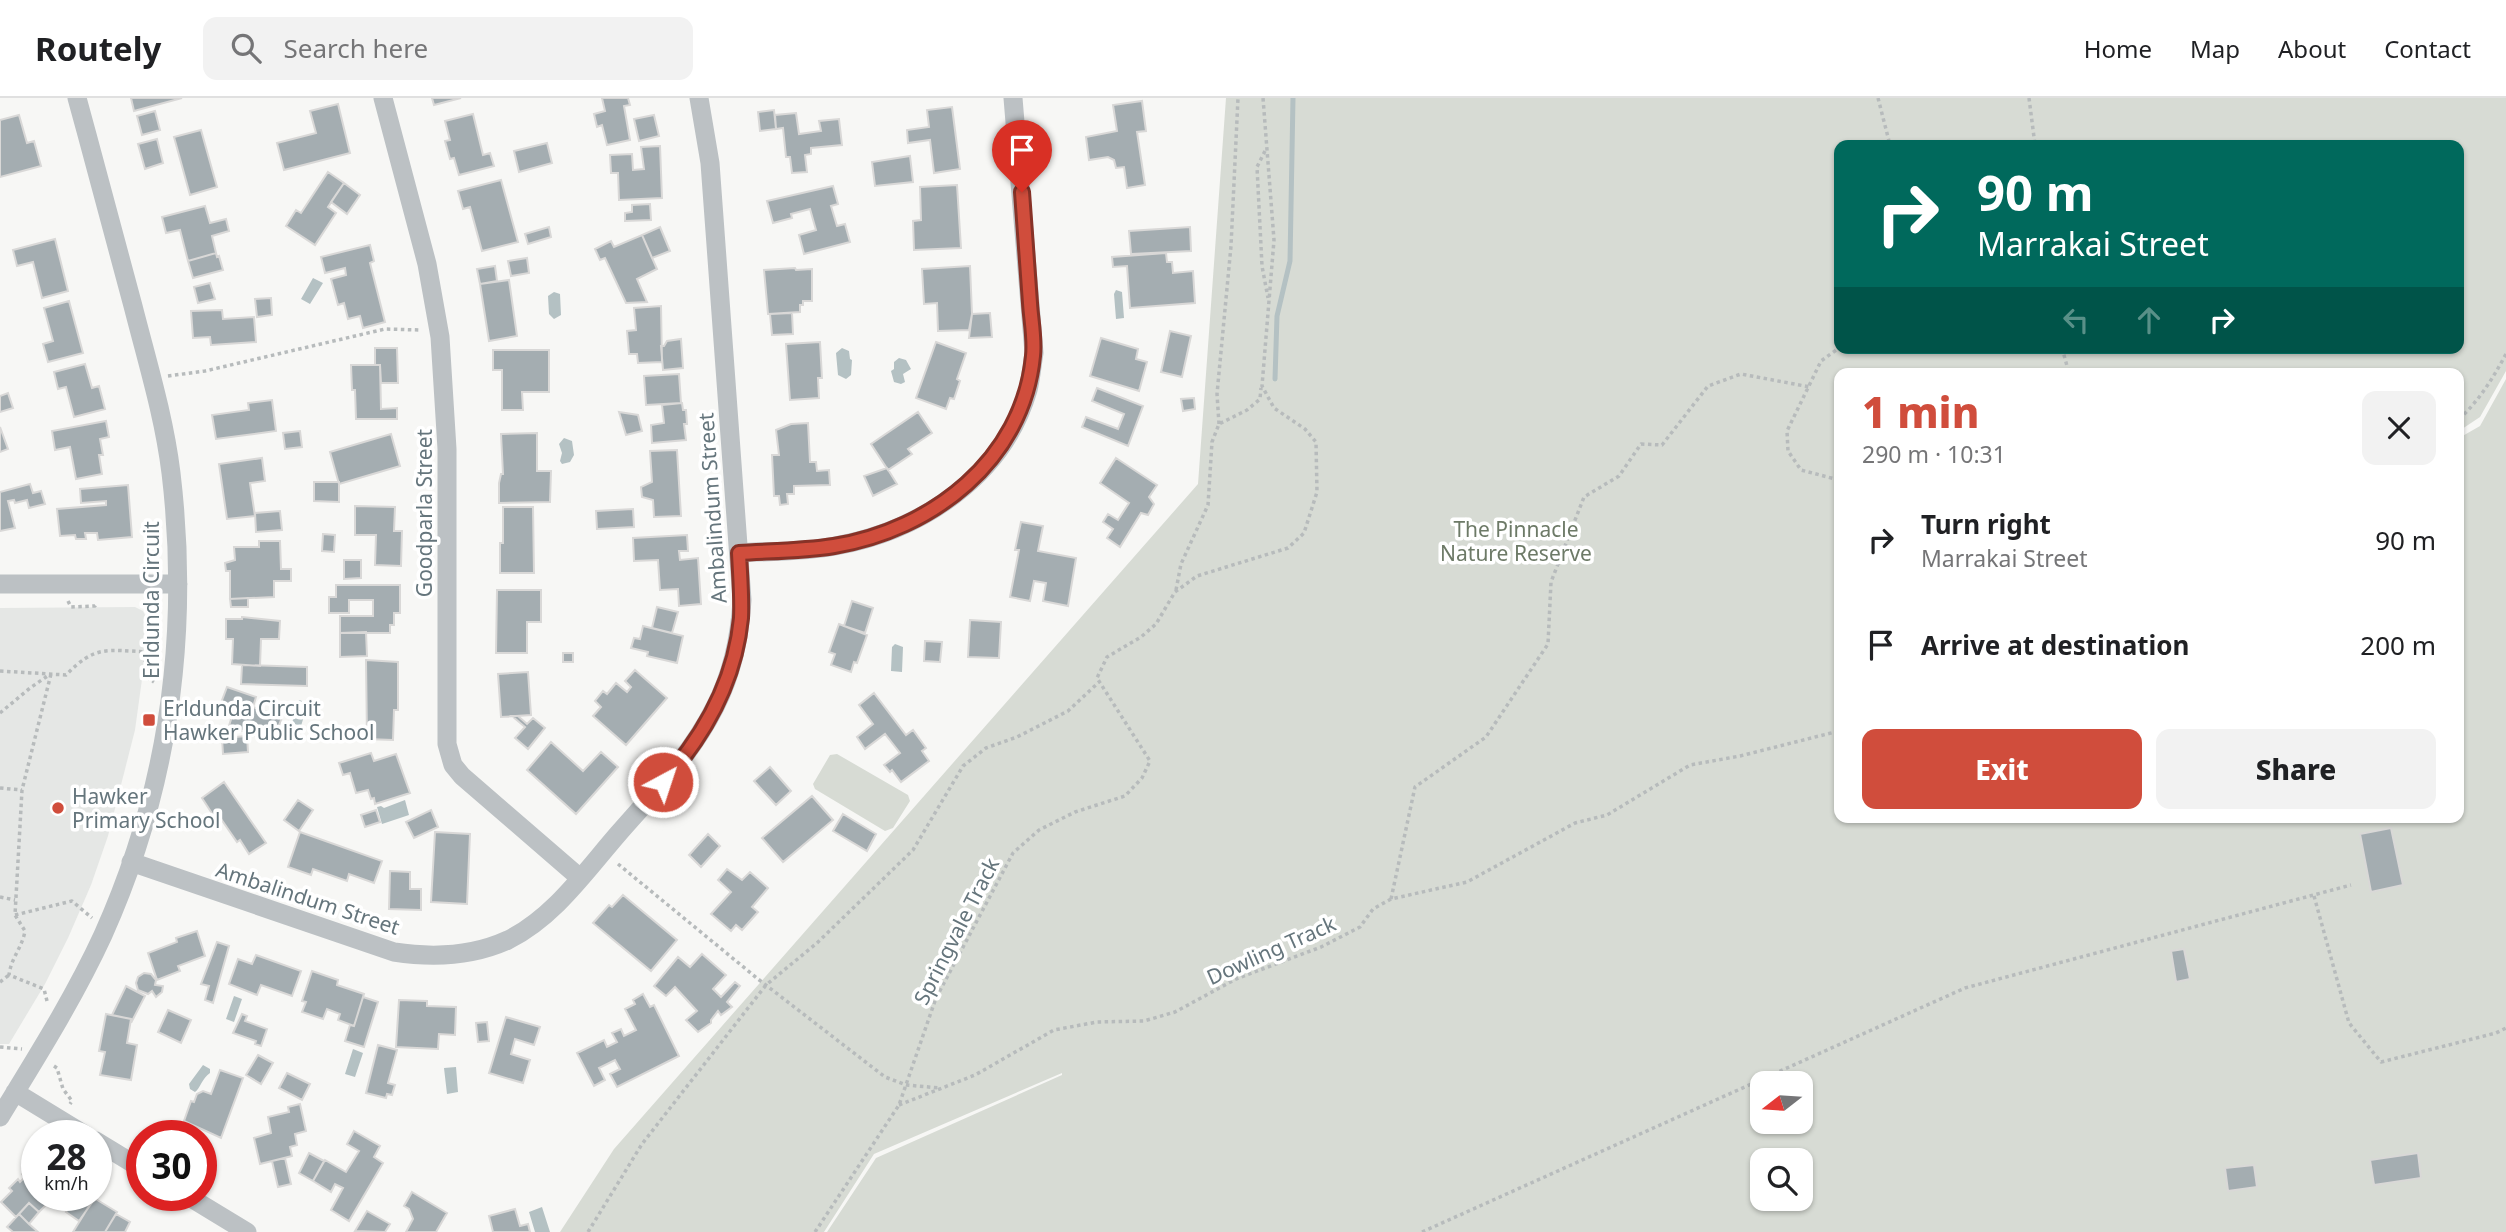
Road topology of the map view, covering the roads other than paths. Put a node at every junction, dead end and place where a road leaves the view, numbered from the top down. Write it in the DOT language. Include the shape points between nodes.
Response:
graph roads {
  1 [pos="77,98"];
  2 [pos="383,98"];
  3 [pos="699,98"];
  4 [pos="1013,98"];
  5 [pos="739,553"];
  6 [pos="0,584"];
  7 [pos="178,584"];
  8 [pos="131,862"];
  9 [pos="580,878"];
  10 [pos="15,1092"];
  11 [pos="0,1117"];
  12 [pos="61,1120"];
  13 [pos="212,1211"];
  14 [pos="246,1232"];
  1 -- 7 [label="street, Erldunda Circuit" via="158,399 170,472"];
  2 -- 9 [label="street, Goodparla Street" via="427,264 440,337 447,449 447,744 462,776"];
  3 -- 5 [label="street, Ambalindum Street" via="710,163"];
  4 -- 5 [label="street" via="1034,353 1028,389 1015,424 980,472 950,499 914,521 832,547"];
  5 -- 9 [label="street, Ambalindum Street" via="740,621 732,664 716,706 678,765"];
  6 -- 7 [label="street"];
  7 -- 8 [label="street, Erldunda Circuit" via="173,688 161,758"];
  8 -- 9 [label="street, Ambalindum Street" via="378,947 426,957 461,955 510,939 551,910"];
  8 -- 10 [label="street, Erldunda Circuit" via="95,952 32,1049"];
  10 -- 11 [label="street, Erldunda Circuit"];
  10 -- 12 [label="street"];
  13 -- 14 [label="street"];
}
